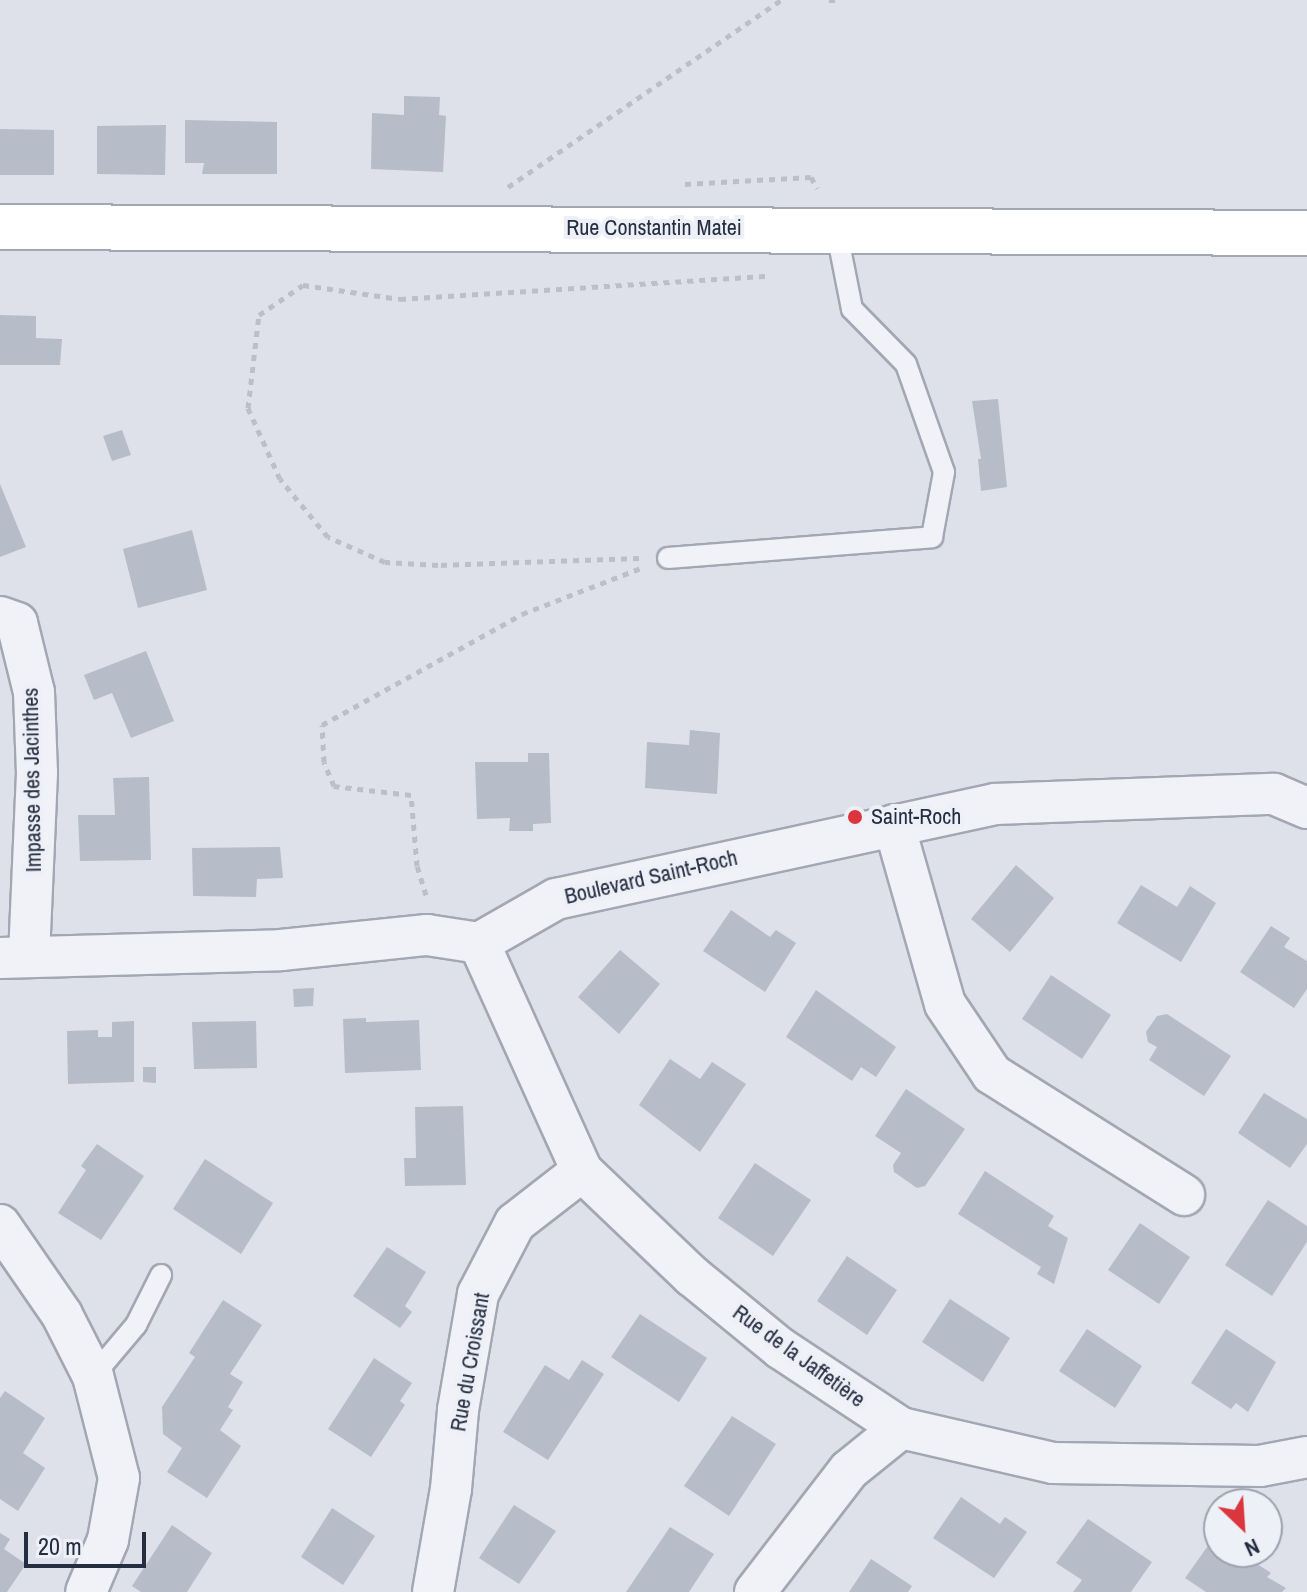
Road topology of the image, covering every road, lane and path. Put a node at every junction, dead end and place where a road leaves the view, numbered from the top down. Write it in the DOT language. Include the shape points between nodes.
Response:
graph roads {
  1 [pos="781,0"];
  2 [pos="829,0"];
  3 [pos="837,0"];
  4 [pos="496,195"];
  5 [pos="0,227"];
  6 [pos="836,228"];
  7 [pos="1307,233"];
  8 [pos="777,276"];
  9 [pos="668,558"];
  10 [pos="0,617"];
  11 [pos="1307,808"];
  12 [pos="894,825"];
  13 [pos="427,935"];
  14 [pos="479,943"];
  15 [pos="14,958"];
  16 [pos="582,1171"];
  17 [pos="1184,1195"];
  18 [pos="0,1225"];
  19 [pos="161,1275"];
  20 [pos="93,1376"];
  21 [pos="901,1428"];
  22 [pos="1307,1457"];
  23 [pos="86,1592"];
  24 [pos="433,1592"];
  25 [pos="755,1592"];
  1 -- 4 [label="path"];
  2 -- 3 [label="path"];
  5 -- 6 [label="street, Rue Constantin Matei"];
  6 -- 7 [label="street, Rue Constantin Matei"];
  6 -- 9 [label="lane" via="852,309 906,364 944,472 932,537"];
  8 -- 9 [label="path" via="400,299 303,285 259,315 248,408 280,479 328,537 385,562"];
  9 -- 13 [label="path" via="522,614 322,725 324,762 334,786 411,795"];
  10 -- 15 [label="street, Impasse des Jacinthes" via="17,623 34,692 37,773"];
  11 -- 12 [label="street, Boulevard Saint-Roch" via="1274,794 995,804"];
  12 -- 14 [label="street, Boulevard Saint-Roch" via="556,899"];
  12 -- 17 [label="street" via="945,1004 992,1074"];
  13 -- 14 [label="street"];
  13 -- 15 [label="street" via="281,950"];
  14 -- 16 [label="street, Rue de la Jaffetière"];
  16 -- 21 [label="street, Rue de la Jaffetière" via="692,1276 780,1348"];
  16 -- 24 [label="street, Rue du Croissant" via="515,1223 478,1294"];
  18 -- 20 [label="street" via="62,1315"];
  19 -- 20 [label="lane" via="136,1325"];
  20 -- 23 [label="street" via="119,1478 108,1540"];
  21 -- 22 [label="street, Rue de la Jaffetière" via="1053,1463 1260,1466"];
  21 -- 25 [label="street" via="849,1470"];
}
